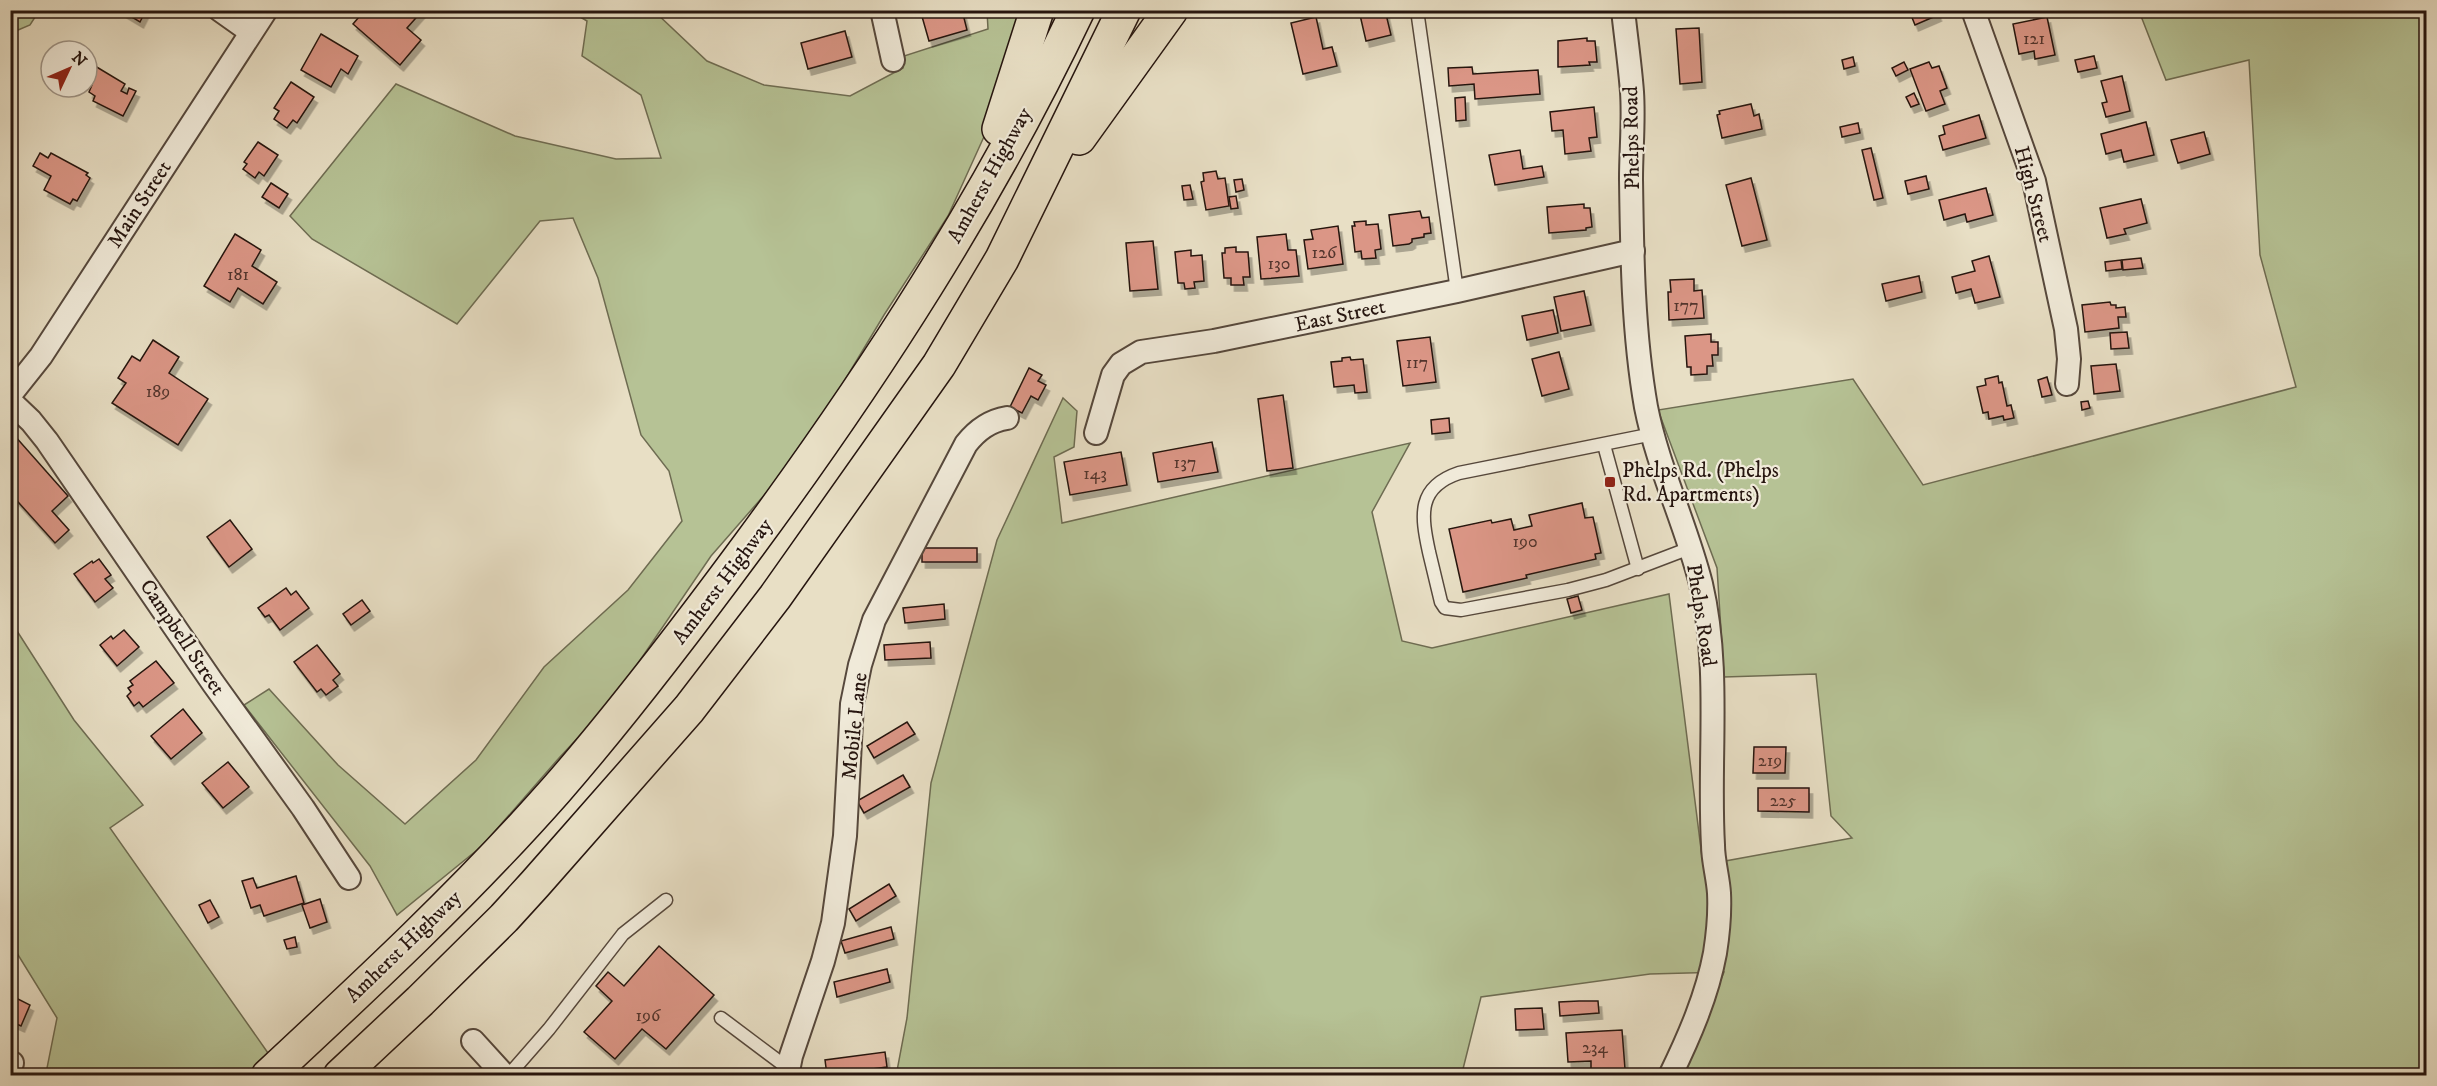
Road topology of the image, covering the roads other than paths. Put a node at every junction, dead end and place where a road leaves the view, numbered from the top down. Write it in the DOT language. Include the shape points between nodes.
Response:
graph roads {
  1 [pos="220,10"];
  2 [pos="266,10"];
  3 [pos="882,10"];
  4 [pos="1037,10"];
  5 [pos="1078,10"];
  6 [pos="1124,10"];
  7 [pos="1172,10"];
  8 [pos="1417,10"];
  9 [pos="1623,10"];
  10 [pos="1973,10"];
  11 [pos="250,32"];
  12 [pos="893,60"];
  13 [pos="1633,251"];
  14 [pos="1002,259"];
  15 [pos="937,266"];
  16 [pos="1457,291"];
  17 [pos="2067,384"];
  18 [pos="10,395"];
  19 [pos="10,401"];
  20 [pos="1007,418"];
  21 [pos="1096,433"];
  22 [pos="1653,434"];
  23 [pos="1604,445"];
  24 [pos="1690,548"];
  25 [pos="1638,569"];
  26 [pos="349,878"];
  27 [pos="666,900"];
  28 [pos="721,1018"];
  29 [pos="473,1041"];
  30 [pos="788,1072"];
  31 [pos="268,1076"];
  32 [pos="340,1076"];
  33 [pos="507,1076"];
  34 [pos="1670,1076"];
  1 -- 11 [label="street"];
  2 -- 11 [label="street, Main Street"];
  3 -- 12 [label="street"];
  4 -- 15 [label="highway" via="1001,123"];
  5 -- 15 [label="highway, Amherst Highway" via="979,199"];
  6 -- 14 [label="highway"];
  7 -- 14 [label="highway" via="1077,140"];
  8 -- 16 [label="lane"];
  9 -- 13 [label="street, Phelps Road" via="1632,94"];
  10 -- 17 [label="street, High Street" via="2034,181 2067,329"];
  11 -- 18 [label="street, Main Street" via="47,347"];
  13 -- 16 [label="street, East Street"];
  13 -- 22 [label="street, Phelps Road" via="1637,326"];
  14 -- 32 [label="highway" via="939,365 889,437 689,709 504,918"];
  15 -- 31 [label="highway, Amherst Highway" via="814,458 668,655 599,739 433,919"];
  16 -- 21 [label="street, East Street" via="1214,341 1141,352 1113,375"];
  19 -- 26 [label="street, Campbell Street" via="47,441"];
  20 -- 30 [label="street, Mobile Lane" via="986,424 966,444 874,620 852,704 845,836 833,922"];
  22 -- 23 [label="lane"];
  22 -- 24 [label="street, Phelps Road"];
  23 -- 25 [label="lane"];
  23 -- 25 [label="lane" via="1459,473 1439,482 1422,513 1441,602 1445,608 1461,610 1568,590"];
  24 -- 25 [label="lane"];
  24 -- 34 [label="street, Phelps Road" via="1701,586 1711,676 1718,923 1707,986"];
  27 -- 33 [label="lane" via="623,934"];
  28 -- 30 [label="lane"];
  29 -- 33 [label="street"];
}
